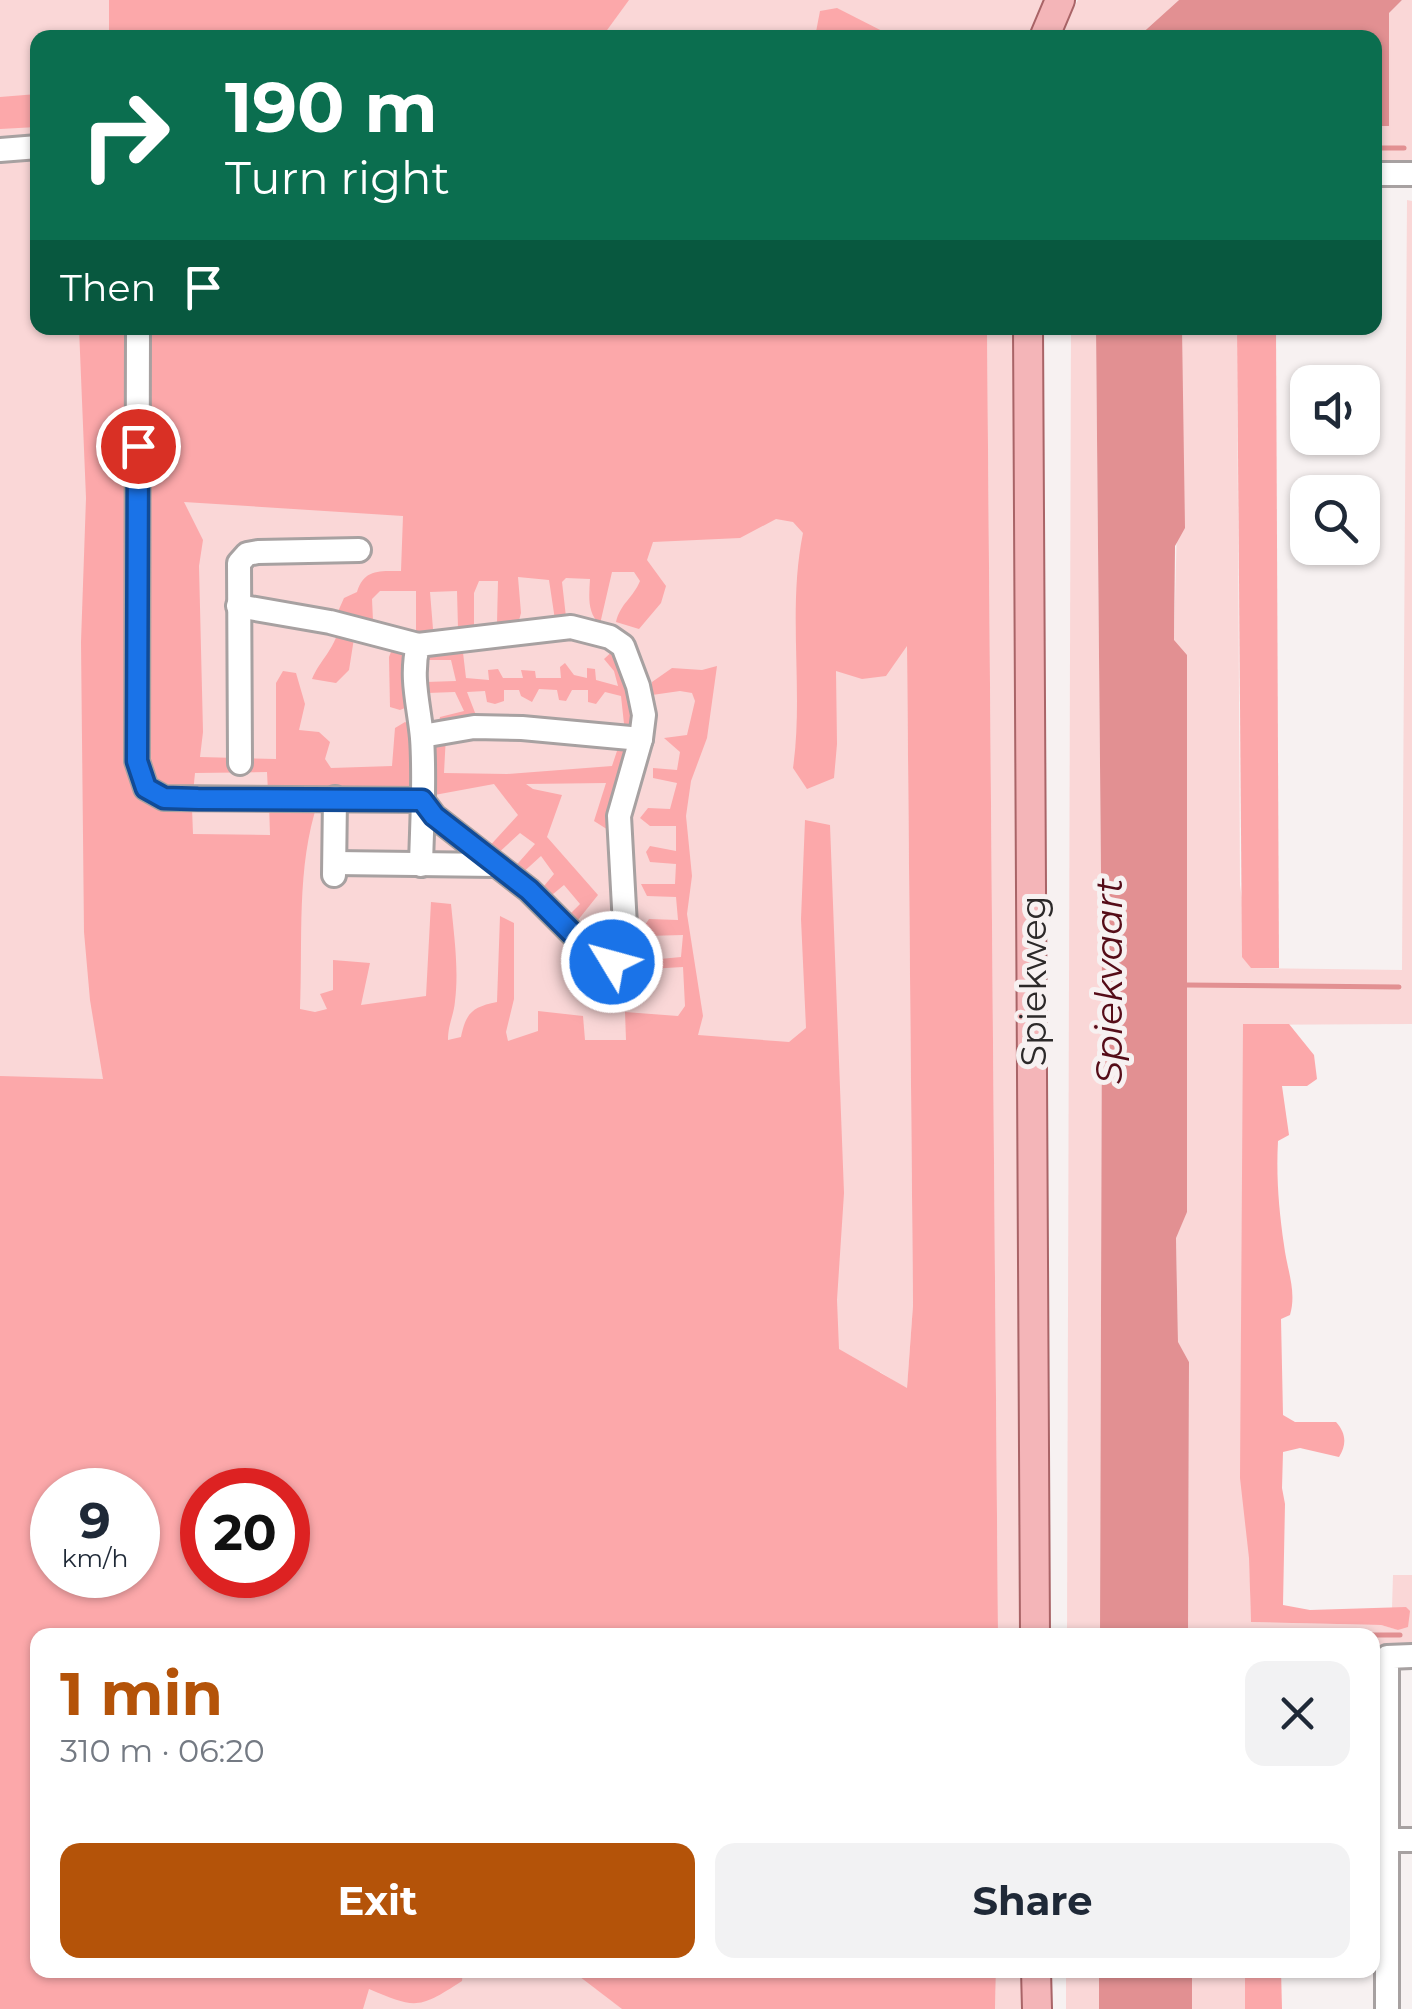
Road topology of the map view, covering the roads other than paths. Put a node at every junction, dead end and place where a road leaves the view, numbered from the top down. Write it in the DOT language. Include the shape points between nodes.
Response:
graph roads {
  1 [pos="1060,0"];
  2 [pos="1047,30"];
  3 [pos="30,148"];
  4 [pos="0,150"];
  5 [pos="1382,174"];
  6 [pos="1412,174"];
  7 [pos="138,335"];
  8 [pos="1028,335"];
  9 [pos="359,550"];
  10 [pos="238,606"];
  11 [pos="418,644"];
  12 [pos="422,736"];
  13 [pos="641,739"];
  14 [pos="240,763"];
  15 [pos="335,798"];
  16 [pos="422,800"];
  17 [pos="421,865"];
  18 [pos="496,865"];
  19 [pos="1035,1628"];
  20 [pos="1412,1656"];
  21 [pos="1385,1840"];
  22 [pos="1412,1840"];
  23 [pos="1036,1978"];
  24 [pos="1036,2009"];
  25 [pos="1387,2009"];
  1 -- 2 [label="main road"];
  3 -- 4 [label="street"];
  5 -- 6 [label="street"];
  7 -- 15 [label="street" via="140,776 164,798"];
  8 -- 19 [label="main road, Spiekweg"];
  9 -- 10 [label="street" via="247,554 239,563"];
  10 -- 11 [label="street"];
  10 -- 14 [label="street"];
  11 -- 12 [label="street" via="413,667"];
  11 -- 13 [label="street" via="571,628 610,637 623,646 638,686"];
  12 -- 13 [label="street" via="474,727"];
  12 -- 16 [label="street"];
  13 -- 18 [label="street" via="621,800 626,944 620,959 594,955"];
  15 -- 16 [label="street"];
  15 -- 17 [label="street" via="334,871"];
  16 -- 17 [label="street"];
  16 -- 18 [label="street"];
  17 -- 18 [label="street"];
  20 -- 21 [label="street" via="1387,1657"];
  21 -- 22 [label="street"];
  21 -- 25 [label="street"];
  23 -- 24 [label="main road"];
}
